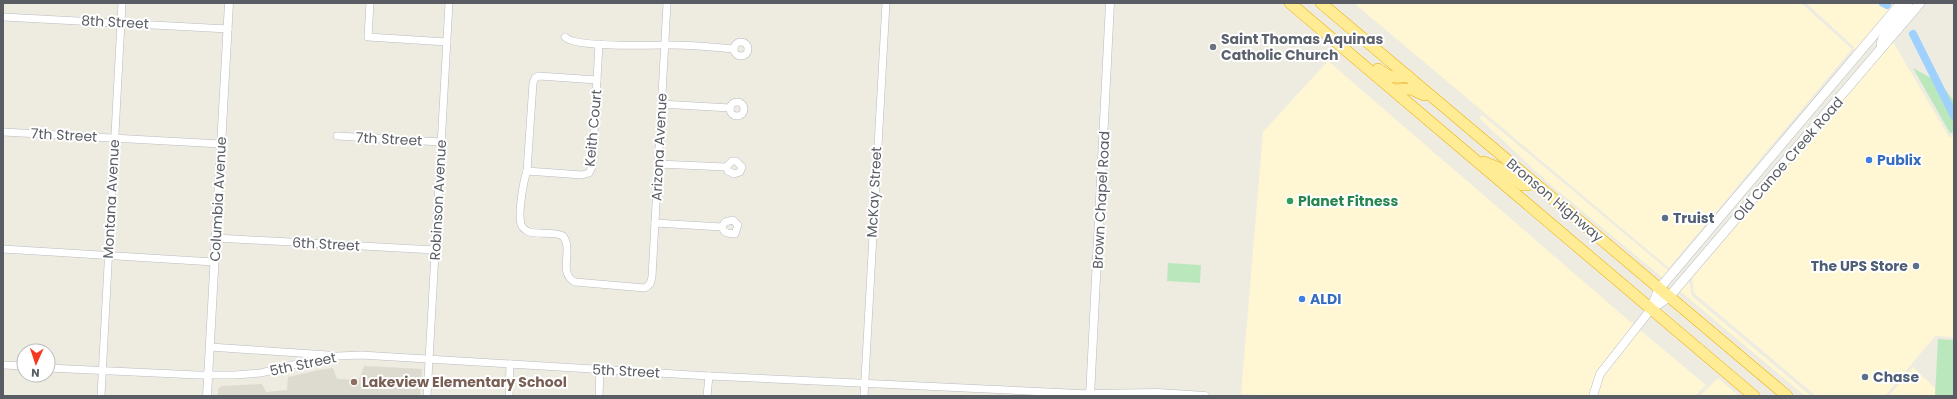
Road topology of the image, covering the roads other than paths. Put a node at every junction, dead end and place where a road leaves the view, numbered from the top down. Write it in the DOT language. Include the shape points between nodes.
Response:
graph roads {
  1 [pos="122,3"];
  2 [pos="229,3"];
  3 [pos="370,3"];
  4 [pos="449,3"];
  5 [pos="667,3"];
  6 [pos="886,3"];
  7 [pos="1110,3"];
  8 [pos="1290,3"];
  9 [pos="1901,3"];
  10 [pos="1908,3"];
  11 [pos="1920,3"];
  12 [pos="1322,4"];
  13 [pos="3,17"];
  14 [pos="121,23"];
  15 [pos="228,29"];
  16 [pos="564,37"];
  17 [pos="447,42"];
  18 [pos="599,44"];
  19 [pos="1339,45"];
  20 [pos="665,46"];
  21 [pos="1884,46"];
  22 [pos="733,49"];
  23 [pos="1408,76"];
  24 [pos="597,80"];
  25 [pos="1393,90"];
  26 [pos="1436,100"];
  27 [pos="661,104"];
  28 [pos="1814,107"];
  29 [pos="730,108"];
  30 [pos="1800,124"];
  31 [pos="3,132"];
  32 [pos="337,136"];
  33 [pos="114,138"];
  34 [pos="1806,138"];
  35 [pos="441,142"];
  36 [pos="221,144"];
  37 [pos="1796,150"];
  38 [pos="1474,158"];
  39 [pos="658,164"];
  40 [pos="726,167"];
  41 [pos="527,172"];
  42 [pos="1536,184"];
  43 [pos="655,223"];
  44 [pos="722,227"];
  45 [pos="216,238"];
  46 [pos="3,249"];
  47 [pos="435,250"];
  48 [pos="108,255"];
  49 [pos="214,262"];
  50 [pos="1659,289"];
  51 [pos="1669,297"];
  52 [pos="1651,309"];
  53 [pos="210,347"];
  54 [pos="338,356"];
  55 [pos="429,360"];
  56 [pos="510,364"];
  57 [pos="3,365"];
  58 [pos="16,366"];
  59 [pos="56,368"];
  60 [pos="600,369"];
  61 [pos="102,371"];
  62 [pos="208,376"];
  63 [pos="709,376"];
  64 [pos="865,382"];
  65 [pos="1090,395"];
  66 [pos="1141,395"];
  67 [pos="101,396"];
  68 [pos="207,396"];
  69 [pos="427,396"];
  70 [pos="508,396"];
  71 [pos="599,396"];
  72 [pos="707,396"];
  73 [pos="864,396"];
  74 [pos="1205,396"];
  75 [pos="1593,396"];
  76 [pos="1754,396"];
  77 [pos="1786,396"];
  1 -- 14 [label="street, Montana Avenue"];
  2 -- 15 [label="street, Columbia Avenue"];
  3 -- 17 [label="street" via="368,37"];
  4 -- 17 [label="street, Robinson Avenue"];
  5 -- 20 [label="street, Arizona Avenue"];
  6 -- 64 [label="street, McKay Street"];
  7 -- 65 [label="street, Brown Chapel Road"];
  8 -- 19 [label="highway, Bronson Highway"];
  9 -- 28 [label="main road, Old Canoe Creek Road"];
  10 -- 21 [label="main road" via="1881,41"];
  11 -- 21 [label="main road, Old Canoe Creek Road"];
  12 -- 23 [label="highway, Bronson Highway"];
  13 -- 14 [label="street, 8th Street"];
  14 -- 15 [label="street, 8th Street"];
  14 -- 33 [label="street, Montana Avenue"];
  15 -- 36 [label="street, Columbia Avenue"];
  16 -- 18 [label="street" via="571,42"];
  17 -- 35 [label="street, Robinson Avenue"];
  18 -- 20 [label="street"];
  18 -- 24 [label="street"];
  19 -- 23 [label="highway" via="1353,48 1387,76"];
  19 -- 25 [label="highway, Bronson Highway"];
  20 -- 22 [label="street"];
  20 -- 27 [label="street, Arizona Avenue"];
  21 -- 34 [label="main road, Old Canoe Creek Road"];
  23 -- 26 [label="highway, Bronson Highway"];
  24 -- 41 [label="street, Keith Court" via="592,167 589,173 582,175"];
  24 -- 41 [label="street, Keith Court" via="539,76 535,78"];
  25 -- 26 [label="highway" via="1411,89"];
  25 -- 38 [label="highway, Bronson Highway"];
  26 -- 42 [label="highway, Bronson Highway"];
  27 -- 29 [label="street"];
  27 -- 39 [label="street, Arizona Avenue"];
  28 -- 30 [label="main road, Old Canoe Creek Road"];
  28 -- 34 [label="main road" via="1807,126"];
  30 -- 37 [label="main road"];
  30 -- 50 [label="main road, Old Canoe Creek Road"];
  31 -- 33 [label="street, 7th Street"];
  32 -- 35 [label="street, 7th Street"];
  33 -- 36 [label="street, 7th Street"];
  33 -- 48 [label="street, Montana Avenue"];
  34 -- 37 [label="main road, Old Canoe Creek Road"];
  35 -- 47 [label="street, Robinson Avenue"];
  36 -- 45 [label="street, Columbia Avenue"];
  37 -- 51 [label="main road, Old Canoe Creek Road"];
  38 -- 42 [label="highway" via="1499,168 1522,185"];
  38 -- 52 [label="highway, Bronson Highway"];
  39 -- 40 [label="street"];
  39 -- 43 [label="street, Arizona Avenue"];
  41 -- 43 [label="street, Arizona Avenue" via="523,182 521,223 524,229 531,232 563,236 567,242 566,272 571,280 580,283 645,288 650,284 652,277"];
  42 -- 50 [label="highway, Bronson Highway"];
  43 -- 44 [label="street"];
  45 -- 47 [label="street, 6th Street"];
  45 -- 49 [label="street, Columbia Avenue"];
  46 -- 48 [label="street"];
  47 -- 55 [label="street, Robinson Avenue"];
  48 -- 49 [label="street"];
  48 -- 61 [label="street, Montana Avenue"];
  49 -- 53 [label="street, Columbia Avenue"];
  50 -- 51 [label="highway, Bronson Highway"];
  50 -- 52 [label="main road, Old Canoe Creek Road"];
  51 -- 52 [label="main road, Old Canoe Creek Road"];
  51 -- 77 [label="highway, Bronson Highway"];
  52 -- 75 [label="street, Old Canoe Creek Road" via="1600,374"];
  52 -- 76 [label="highway, Bronson Highway"];
  53 -- 54 [label="street"];
  53 -- 62 [label="street, Columbia Avenue"];
  54 -- 55 [label="street, 5th Street" via="361,355"];
  54 -- 62 [label="street, 5th Street" via="255,374"];
  55 -- 56 [label="street, 5th Street"];
  55 -- 69 [label="street, Robinson Avenue"];
  56 -- 60 [label="street, 5th Street"];
  56 -- 70 [label="street"];
  57 -- 58 [label="street"];
  59 -- 61 [label="street, 5th Street"];
  60 -- 63 [label="street, 5th Street"];
  60 -- 71 [label="street"];
  61 -- 62 [label="street, 5th Street"];
  61 -- 67 [label="street, Montana Avenue"];
  62 -- 68 [label="street, Columbia Avenue"];
  63 -- 64 [label="street, 5th Street"];
  63 -- 72 [label="street"];
  64 -- 65 [label="street, 5th Street"];
  64 -- 73 [label="street, McKay Street"];
  65 -- 66 [label="street, 5th Street"];
  66 -- 74 [label="street, 5th Street"];
}
